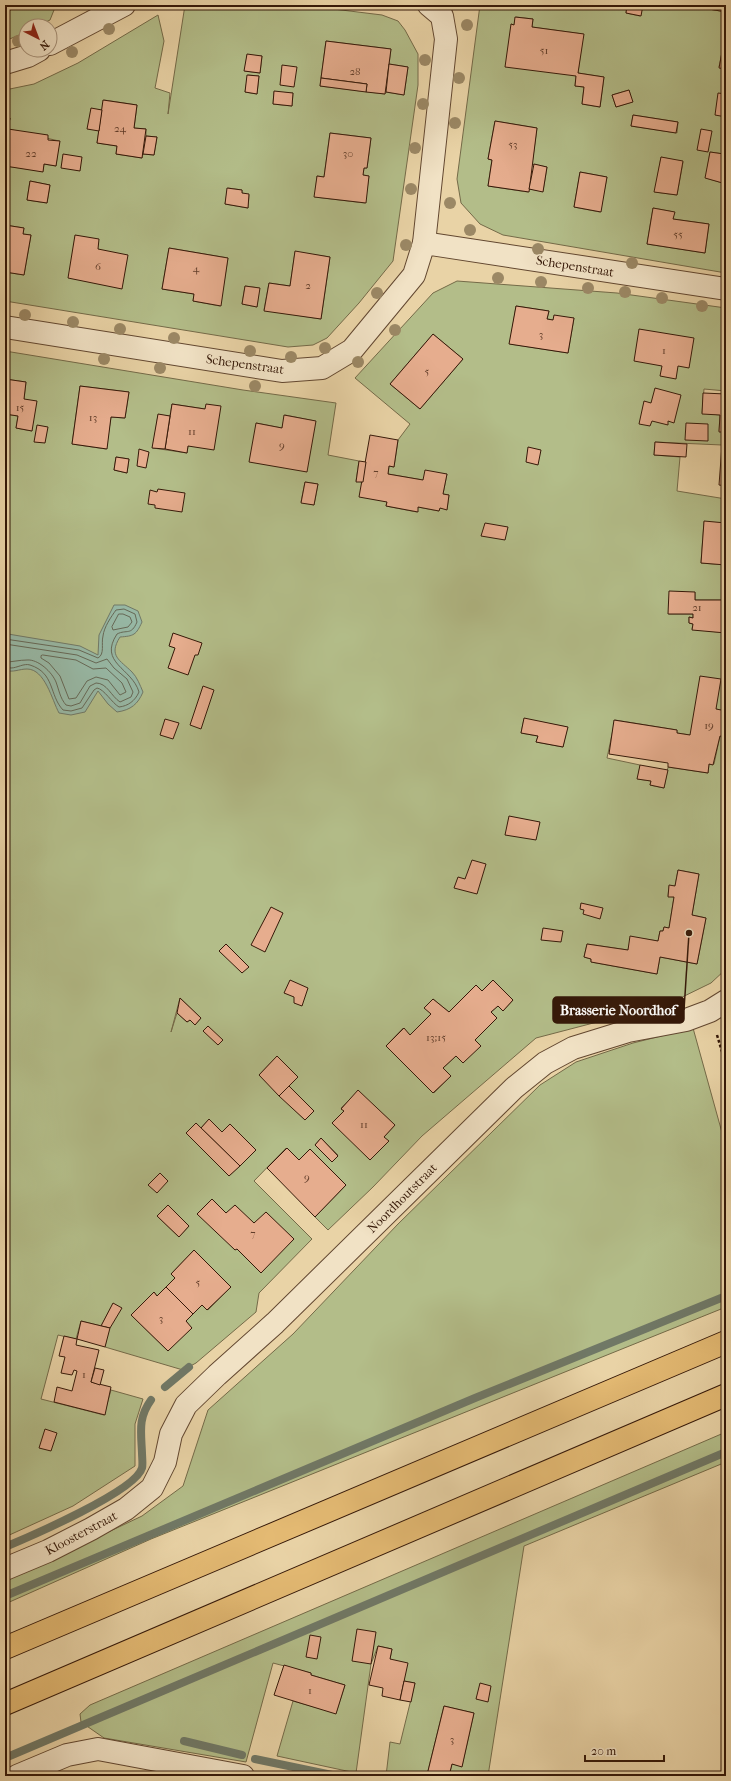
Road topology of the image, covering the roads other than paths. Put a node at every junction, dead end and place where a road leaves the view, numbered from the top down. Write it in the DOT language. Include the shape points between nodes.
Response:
graph roads {
  1 [pos="124,5"];
  2 [pos="429,5"];
  3 [pos="58,40"];
  4 [pos="21,58"];
  5 [pos="5,63"];
  6 [pos="424,243"];
  7 [pos="726,289"];
  8 [pos="5,327"];
  9 [pos="718,1006"];
  10 [pos="726,1342"];
  11 [pos="726,1395"];
  12 [pos="152,1488"];
  13 [pos="5,1569"];
  14 [pos="5,1648"];
  15 [pos="5,1704"];
  16 [pos="17,1776"];
  17 [pos="243,1776"];
  1 -- 3 [label="street"];
  2 -- 6 [label="street, Schepenstraat" via="442,16 446,39"];
  4 -- 5 [label="street"];
  6 -- 7 [label="street, Schepenstraat"];
  6 -- 8 [label="street, Schepenstraat" via="414,275 352,350 322,368 282,371"];
  9 -- 12 [label="street, Noordhoutstraat" via="686,1020 628,1031 573,1048 545,1063 514,1088 275,1324 186,1405 171,1434 165,1462"];
  10 -- 14 [label="highway"];
  11 -- 15 [label="highway"];
  12 -- 13 [label="street, Kloosterstraat" via="126,1509 91,1529"];
  16 -- 17 [label="street" via="67,1755 98,1749"];
}
